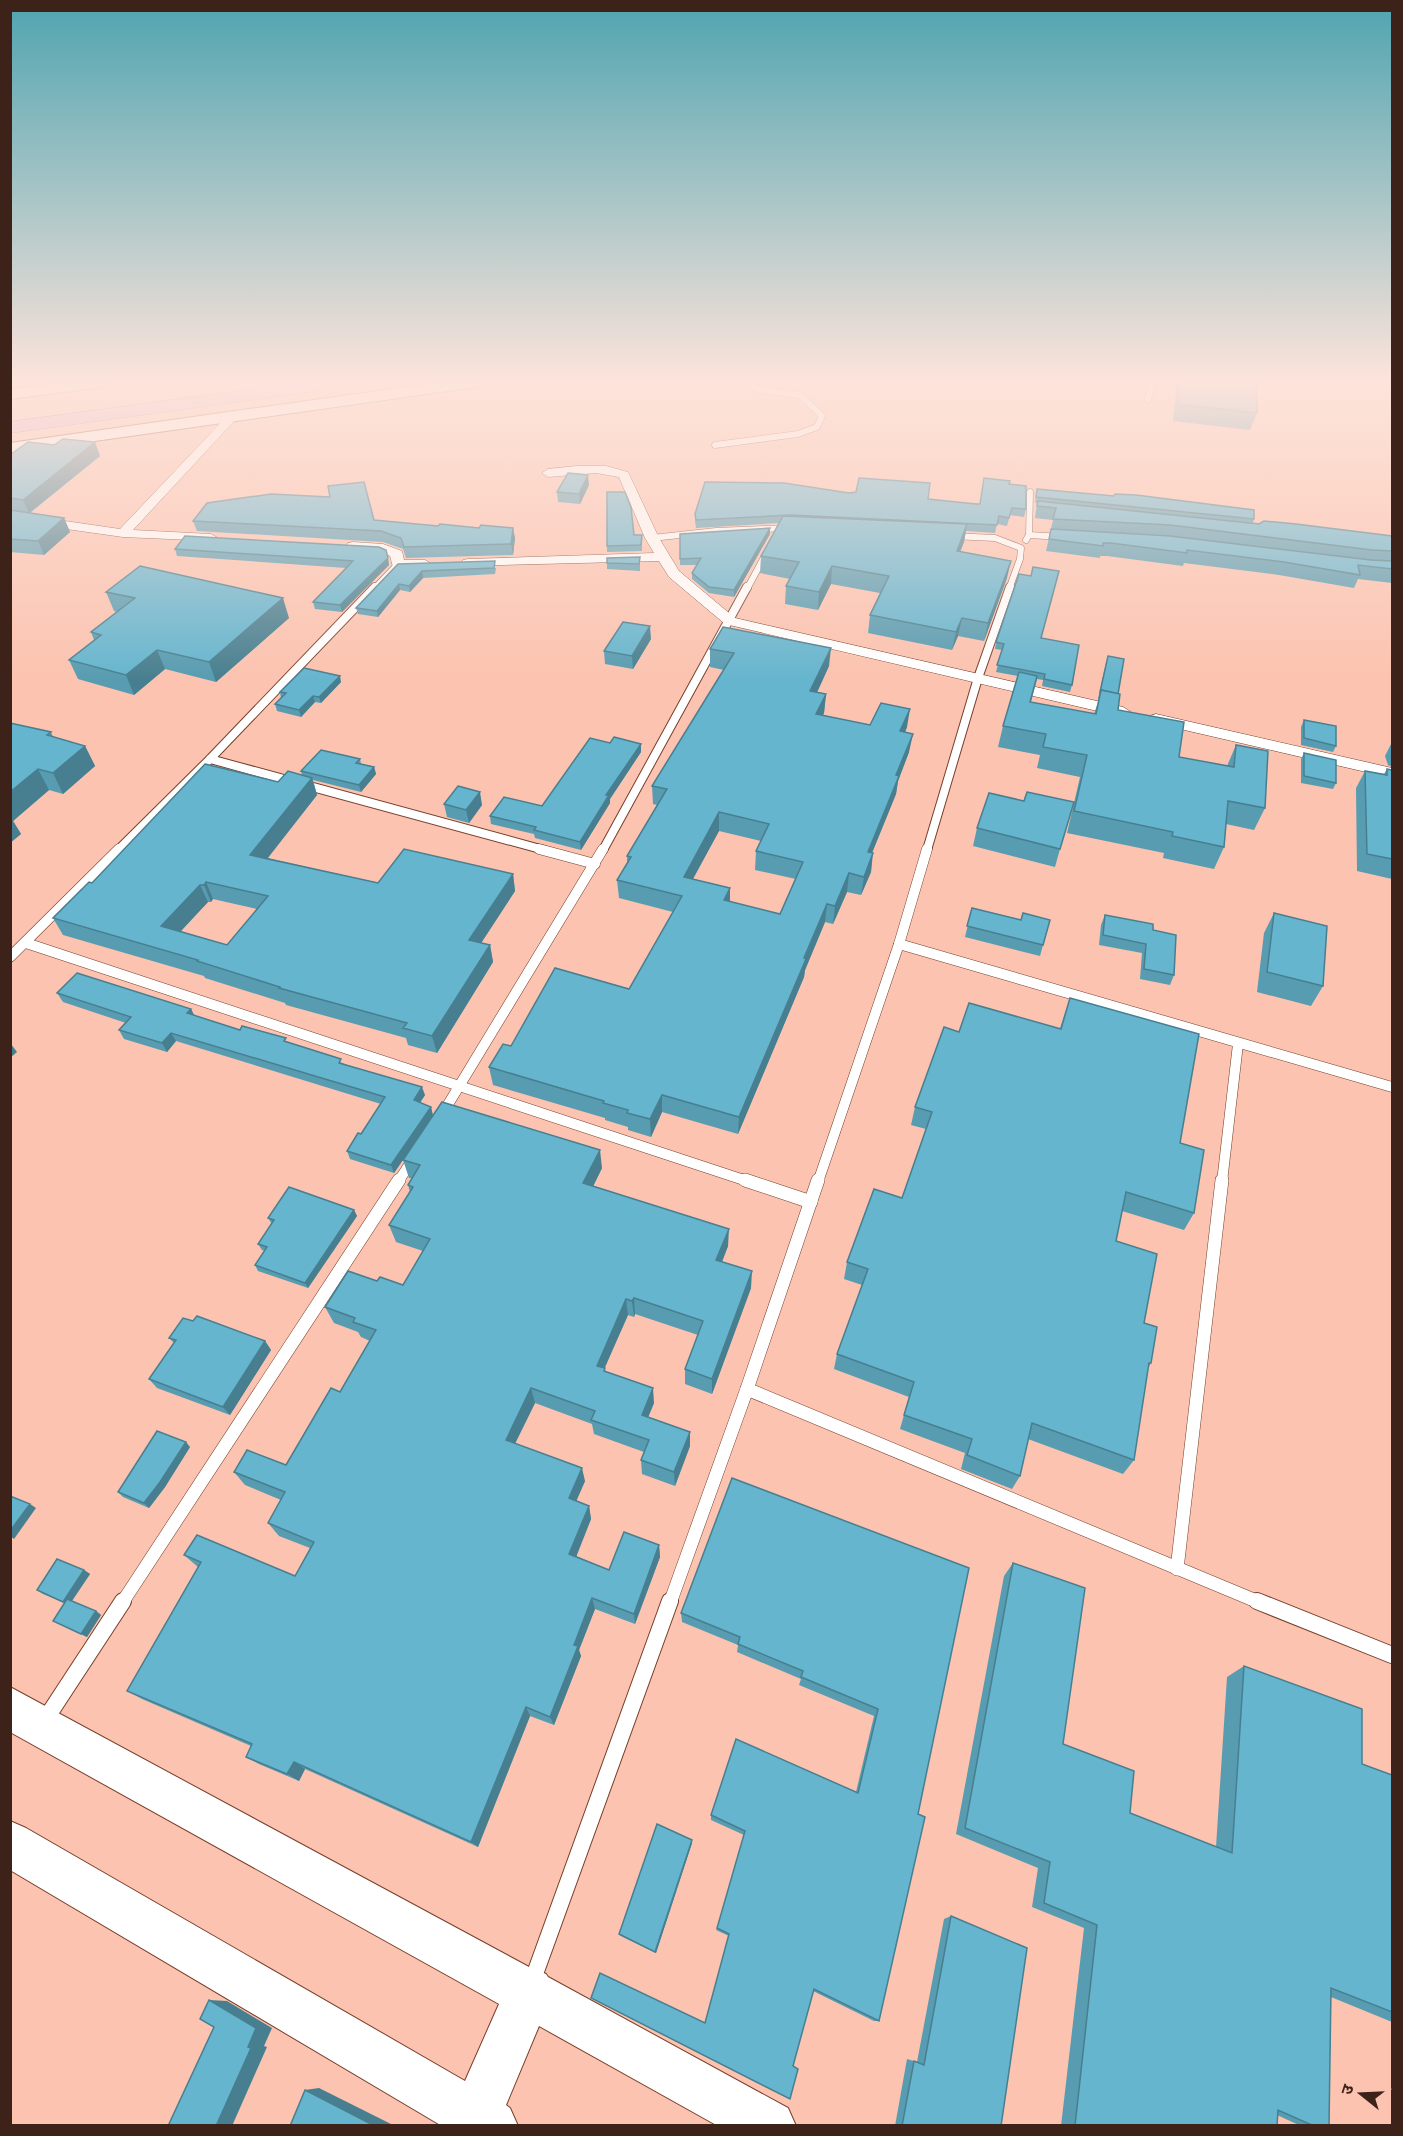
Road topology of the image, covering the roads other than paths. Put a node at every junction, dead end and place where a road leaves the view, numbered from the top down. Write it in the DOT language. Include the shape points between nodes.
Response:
graph roads {
  1 [pos="171,482"];
  2 [pos="627,482"];
  3 [pos="1030,492"];
  4 [pos="1030,508"];
  5 [pos="1041,510"];
  6 [pos="10,517"];
  7 [pos="779,528"];
  8 [pos="801,528"];
  9 [pos="123,533"];
  10 [pos="1029,535"];
  11 [pos="938,536"];
  12 [pos="652,538"];
  13 [pos="1073,538"];
  14 [pos="230,539"];
  15 [pos="336,545"];
  16 [pos="1021,548"];
  17 [pos="662,557"];
  18 [pos="398,564"];
  19 [pos="729,621"];
  20 [pos="978,678"];
  21 [pos="210,759"];
  22 [pos="1392,774"];
  23 [pos="595,864"];
  24 [pos="26,943"];
  25 [pos="899,944"];
  26 [pos="10,957"];
  27 [pos="1238,1044"];
  28 [pos="461,1086"];
  29 [pos="1392,1087"];
  30 [pos="435,1126"];
  31 [pos="421,1146"];
  32 [pos="811,1202"];
  33 [pos="747,1389"];
  34 [pos="1177,1569"];
  35 [pos="1392,1655"];
  36 [pos="26,1717"];
  37 [pos="10,1844"];
  38 [pos="529,1991"];
  39 [pos="480,2122"];
  40 [pos="770,2126"];
  1 -- 9 [label="street"];
  2 -- 12 [label="street"];
  3 -- 4 [label="lane"];
  4 -- 5 [label="lane"];
  4 -- 10 [label="lane"];
  6 -- 9 [label="street"];
  7 -- 8 [label="lane"];
  7 -- 12 [label="lane"];
  7 -- 19 [label="lane"];
  9 -- 14 [label="street"];
  10 -- 13 [label="lane"];
  10 -- 16 [label="lane"];
  11 -- 16 [label="lane" via="995,538"];
  12 -- 17 [label="street"];
  15 -- 18 [label="street" via="383,548 397,554"];
  16 -- 20 [label="lane"];
  17 -- 18 [label="street"];
  17 -- 19 [label="street" via="674,574"];
  18 -- 21 [label="lane"];
  19 -- 20 [label="street"];
  19 -- 23 [label="lane"];
  20 -- 22 [label="street"];
  20 -- 25 [label="lane"];
  21 -- 23 [label="lane"];
  21 -- 24 [label="lane"];
  23 -- 28 [label="lane"];
  24 -- 26 [label="lane"];
  24 -- 28 [label="lane"];
  25 -- 27 [label="lane"];
  25 -- 32 [label="lane"];
  27 -- 29 [label="lane"];
  27 -- 34 [label="lane"];
  28 -- 30 [label="lane"];
  28 -- 32 [label="lane"];
  31 -- 36 [label="lane"];
  32 -- 33 [label="lane"];
  33 -- 34 [label="lane"];
  33 -- 38 [label="lane"];
  34 -- 35 [label="lane"];
  36 -- 38 [label="street"];
  37 -- 39 [label="street"];
  38 -- 39 [label="street"];
  38 -- 40 [label="street"];
}
